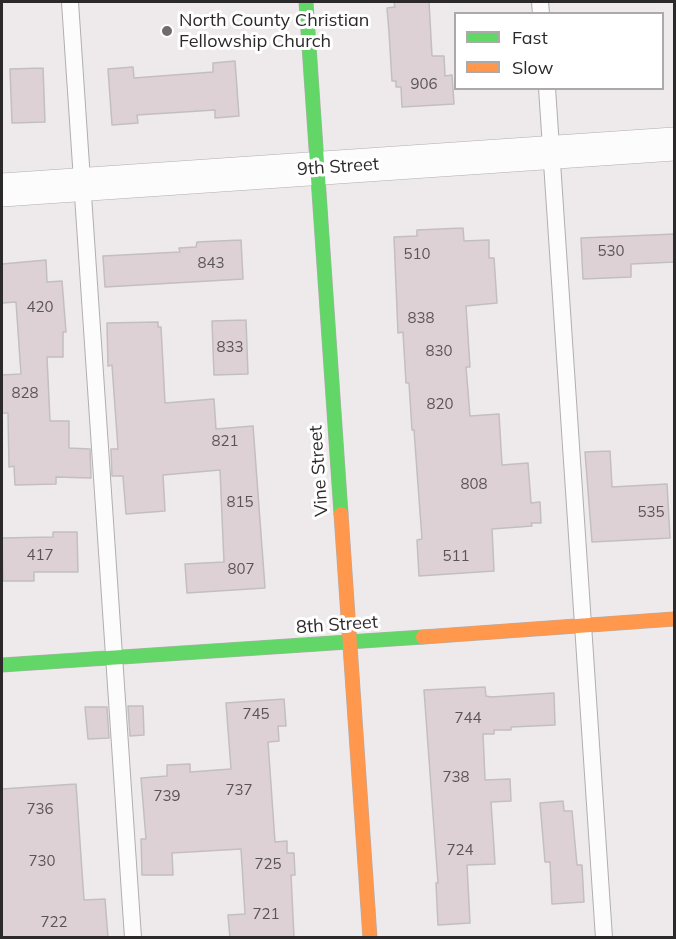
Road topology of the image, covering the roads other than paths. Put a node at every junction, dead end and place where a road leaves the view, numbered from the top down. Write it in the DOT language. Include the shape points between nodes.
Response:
graph roads {
  1 [pos="70,2"];
  2 [pos="306,2"];
  3 [pos="546,90"];
  4 [pos="675,144"];
  5 [pos="551,152"];
  6 [pos="317,169"];
  7 [pos="82,184"];
  8 [pos="2,190"];
  9 [pos="675,619"];
  10 [pos="583,627"];
  11 [pos="349,642"];
  12 [pos="115,658"];
  13 [pos="2,666"];
  14 [pos="133,938"];
  15 [pos="370,938"];
  16 [pos="604,938"];
  1 -- 7 [label="lane"];
  2 -- 6 [label="street, Vine Street"];
  3 -- 5 [label="lane"];
  4 -- 5 [label="street, 9th Street"];
  5 -- 6 [label="street, 9th Street"];
  5 -- 10 [label="lane"];
  6 -- 7 [label="street, 9th Street"];
  6 -- 11 [label="street, Vine Street"];
  7 -- 8 [label="street, 9th Street"];
  7 -- 12 [label="lane"];
  9 -- 10 [label="street, 8th Street"];
  10 -- 11 [label="street, 8th Street"];
  10 -- 16 [label="lane"];
  11 -- 12 [label="street, 8th Street"];
  11 -- 15 [label="street, Vine Street"];
  12 -- 13 [label="street, 8th Street"];
  12 -- 14 [label="lane"];
}
